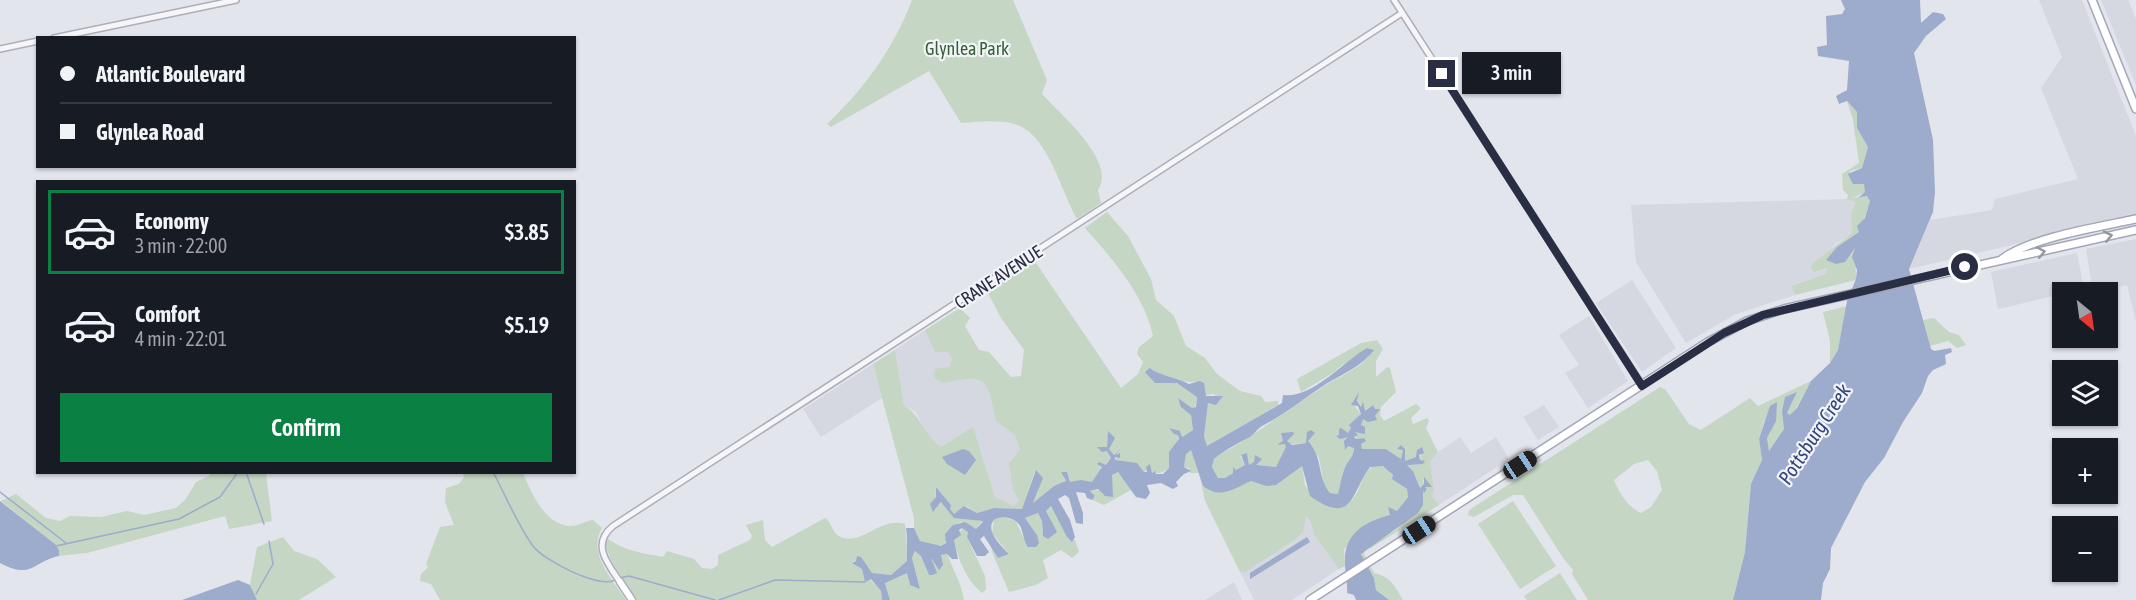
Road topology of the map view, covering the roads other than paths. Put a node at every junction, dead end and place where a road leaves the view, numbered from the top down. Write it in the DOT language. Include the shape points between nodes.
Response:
graph roads {
  1 [pos="236,0"];
  2 [pos="1394,0"];
  3 [pos="2092,0"];
  4 [pos="1402,13"];
  5 [pos="64,36"];
  6 [pos="36,41"];
  7 [pos="0,49"];
  8 [pos="2136,109"];
  9 [pos="2136,219"];
  10 [pos="2136,230"];
  11 [pos="2002,259"];
  12 [pos="1642,386"];
  13 [pos="618,579"];
  14 [pos="632,600"];
  15 [pos="1310,600"];
  1 -- 5 [label="street"];
  2 -- 4 [label="street"];
  3 -- 8 [label="main road"];
  4 -- 12 [label="street"];
  4 -- 13 [label="street, CRANE AVENUE" via="613,526 601,546"];
  6 -- 7 [label="street"];
  9 -- 11 [label="main road" via="2037,243"];
  11 -- 10 [label="main road, one-way"];
  11 -- 12 [label="main road" via="1763,315 1737,326"];
  12 -- 15 [label="main road"];
  13 -- 14 [label="main road"];
}
